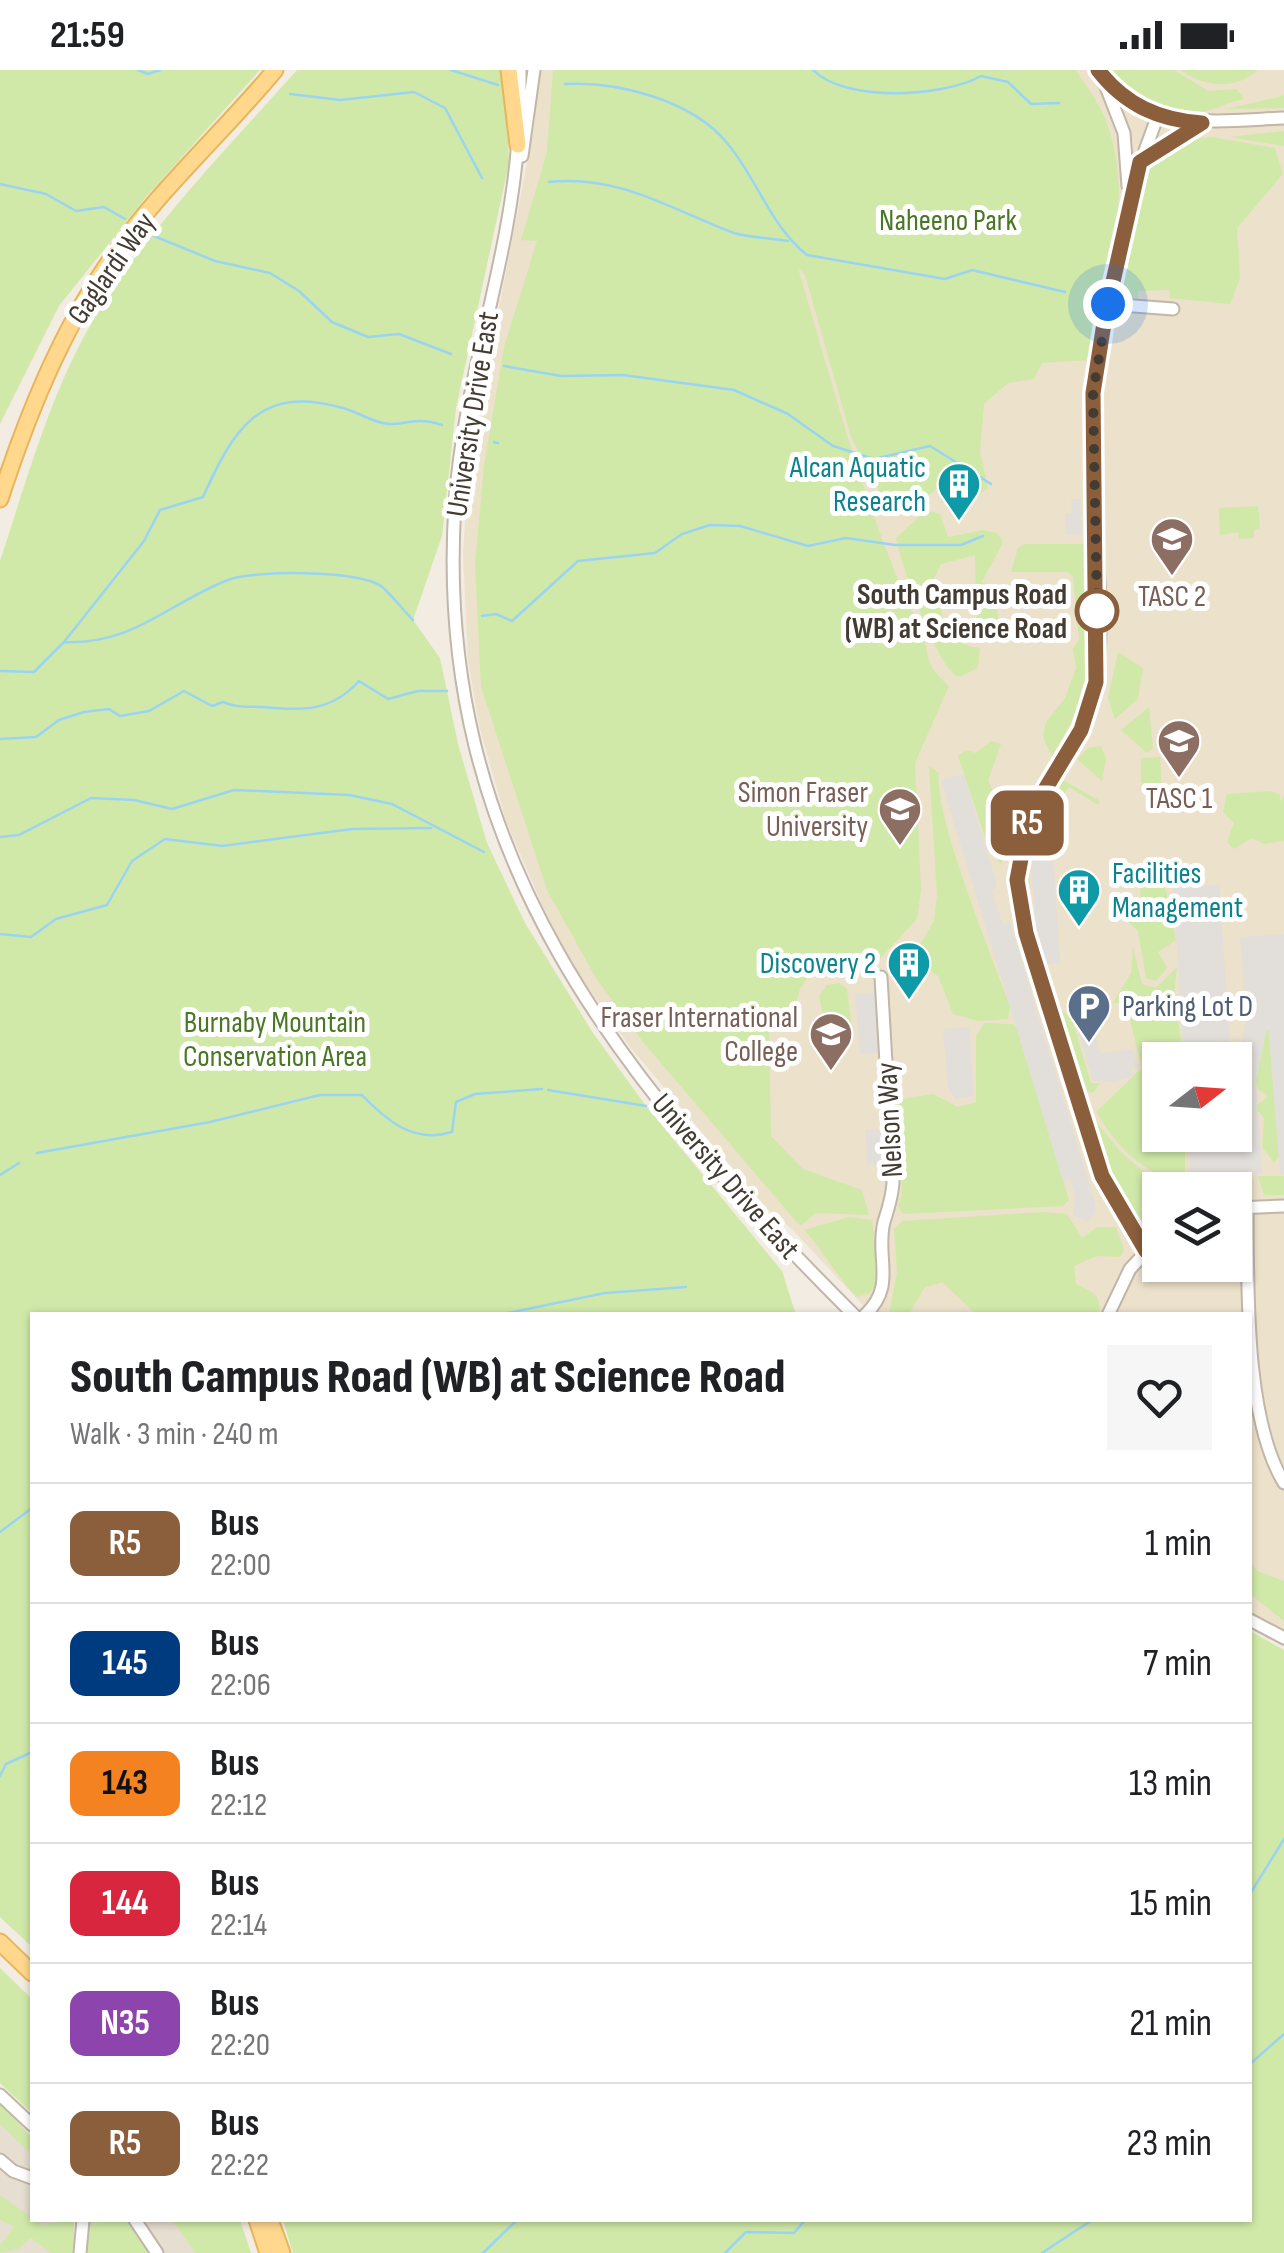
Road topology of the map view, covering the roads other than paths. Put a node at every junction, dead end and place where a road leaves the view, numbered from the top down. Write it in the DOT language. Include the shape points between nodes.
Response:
graph roads {
  1 [pos="275,70"];
  2 [pos="509,70"];
  3 [pos="520,70"];
  4 [pos="534,70"];
  5 [pos="1100,72"];
  6 [pos="1158,115"];
  7 [pos="1284,118"];
  8 [pos="1202,123"];
  9 [pos="518,146"];
  10 [pos="1140,162"];
  11 [pos="516,170"];
  12 [pos="1130,198"];
  13 [pos="1108,304"];
  14 [pos="1173,308"];
  15 [pos="0,498"];
  16 [pos="882,977"];
  17 [pos="1284,1206"];
  18 [pos="1252,1207"];
  19 [pos="1129,1227"];
  20 [pos="1142,1230"];
  21 [pos="1142,1245"];
  22 [pos="1142,1256"];
  23 [pos="1247,1282"];
  24 [pos="851,1312"];
  25 [pos="868,1312"];
  26 [pos="1109,1312"];
  27 [pos="1250,1312"];
  28 [pos="1252,1342"];
  29 [pos="1284,1483"];
  30 [pos="1252,1621"];
  31 [pos="1284,1638"];
  32 [pos="0,1942"];
  33 [pos="30,1971"];
  34 [pos="0,2095"];
  35 [pos="30,2122"];
  36 [pos="0,2160"];
  37 [pos="30,2177"];
  38 [pos="83,2222"];
  39 [pos="136,2222"];
  40 [pos="258,2222"];
  41 [pos="271,2222"];
  42 [pos="80,2253"];
  43 [pos="156,2253"];
  44 [pos="268,2253"];
  45 [pos="282,2253"];
  1 -- 15 [label="main road, Gaglardi Way" via="110,260 69,326"];
  2 -- 9 [label="main road"];
  3 -- 9 [label="street, University Drive East"];
  4 -- 11 [label="street, University Drive East"];
  5 -- 6 [label="street" via="1139,108"];
  5 -- 12 [label="street" via="1124,133"];
  6 -- 8 [label="street"];
  6 -- 10 [label="street"];
  7 -- 8 [label="street"];
  8 -- 10 [label="street"];
  9 -- 11 [label="street, University Drive East"];
  10 -- 12 [label="street"];
  11 -- 24 [label="street, University Drive East" via="455,502 454,619 482,778 516,876 572,984 672,1115"];
  12 -- 13 [label="street"];
  13 -- 14 [label="street"];
  13 -- 19 [label="street" via="1093,393 1096,682 1081,730 1029,816 1017,880 1026,933 1098,1163"];
  16 -- 25 [label="street, Nelson Way" via="893,1182 883,1224 884,1284"];
  17 -- 18 [label="street"];
  19 -- 20 [label="street"];
  19 -- 21 [label="street"];
  22 -- 26 [label="street"];
  23 -- 27 [label="street"];
  28 -- 29 [label="street" via="1257,1403 1270,1460"];
  30 -- 31 [label="street"];
  32 -- 33 [label="main road"];
  34 -- 35 [label="street"];
  36 -- 37 [label="street"];
  38 -- 42 [label="street"];
  39 -- 43 [label="street"];
  40 -- 44 [label="main road"];
  41 -- 45 [label="main road"];
}
